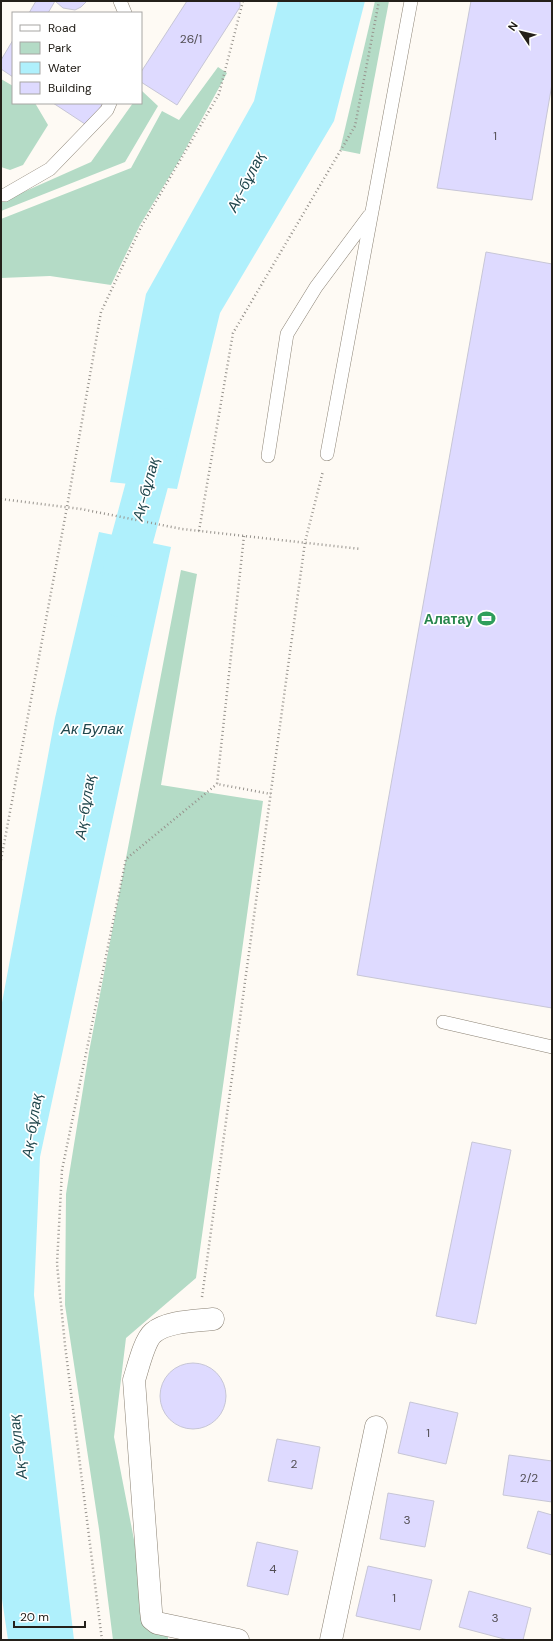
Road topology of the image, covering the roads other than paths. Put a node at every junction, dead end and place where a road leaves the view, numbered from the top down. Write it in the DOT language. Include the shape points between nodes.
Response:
graph roads {
  1 [pos="120,1"];
  2 [pos="411,1"];
  3 [pos="125,12"];
  4 [pos="110,104"];
  5 [pos="1,195"];
  6 [pos="372,213"];
  7 [pos="327,454"];
  8 [pos="268,456"];
  9 [pos="443,1022"];
  10 [pos="552,1047"];
  11 [pos="206,1320"];
  12 [pos="376,1427"];
  13 [pos="238,1640"];
  14 [pos="331,1640"];
  1 -- 3 [label="lane"];
  2 -- 6 [label="lane"];
  4 -- 5 [label="lane" via="107,110 50,169"];
  6 -- 7 [label="lane"];
  6 -- 8 [label="lane" via="316,287 287,334"];
  9 -- 10 [label="lane"];
  11 -- 13 [label="street" via="171,1324 153,1334 145,1348 134,1380 151,1611 152,1619 157,1623"];
  12 -- 14 [label="street"];
}
